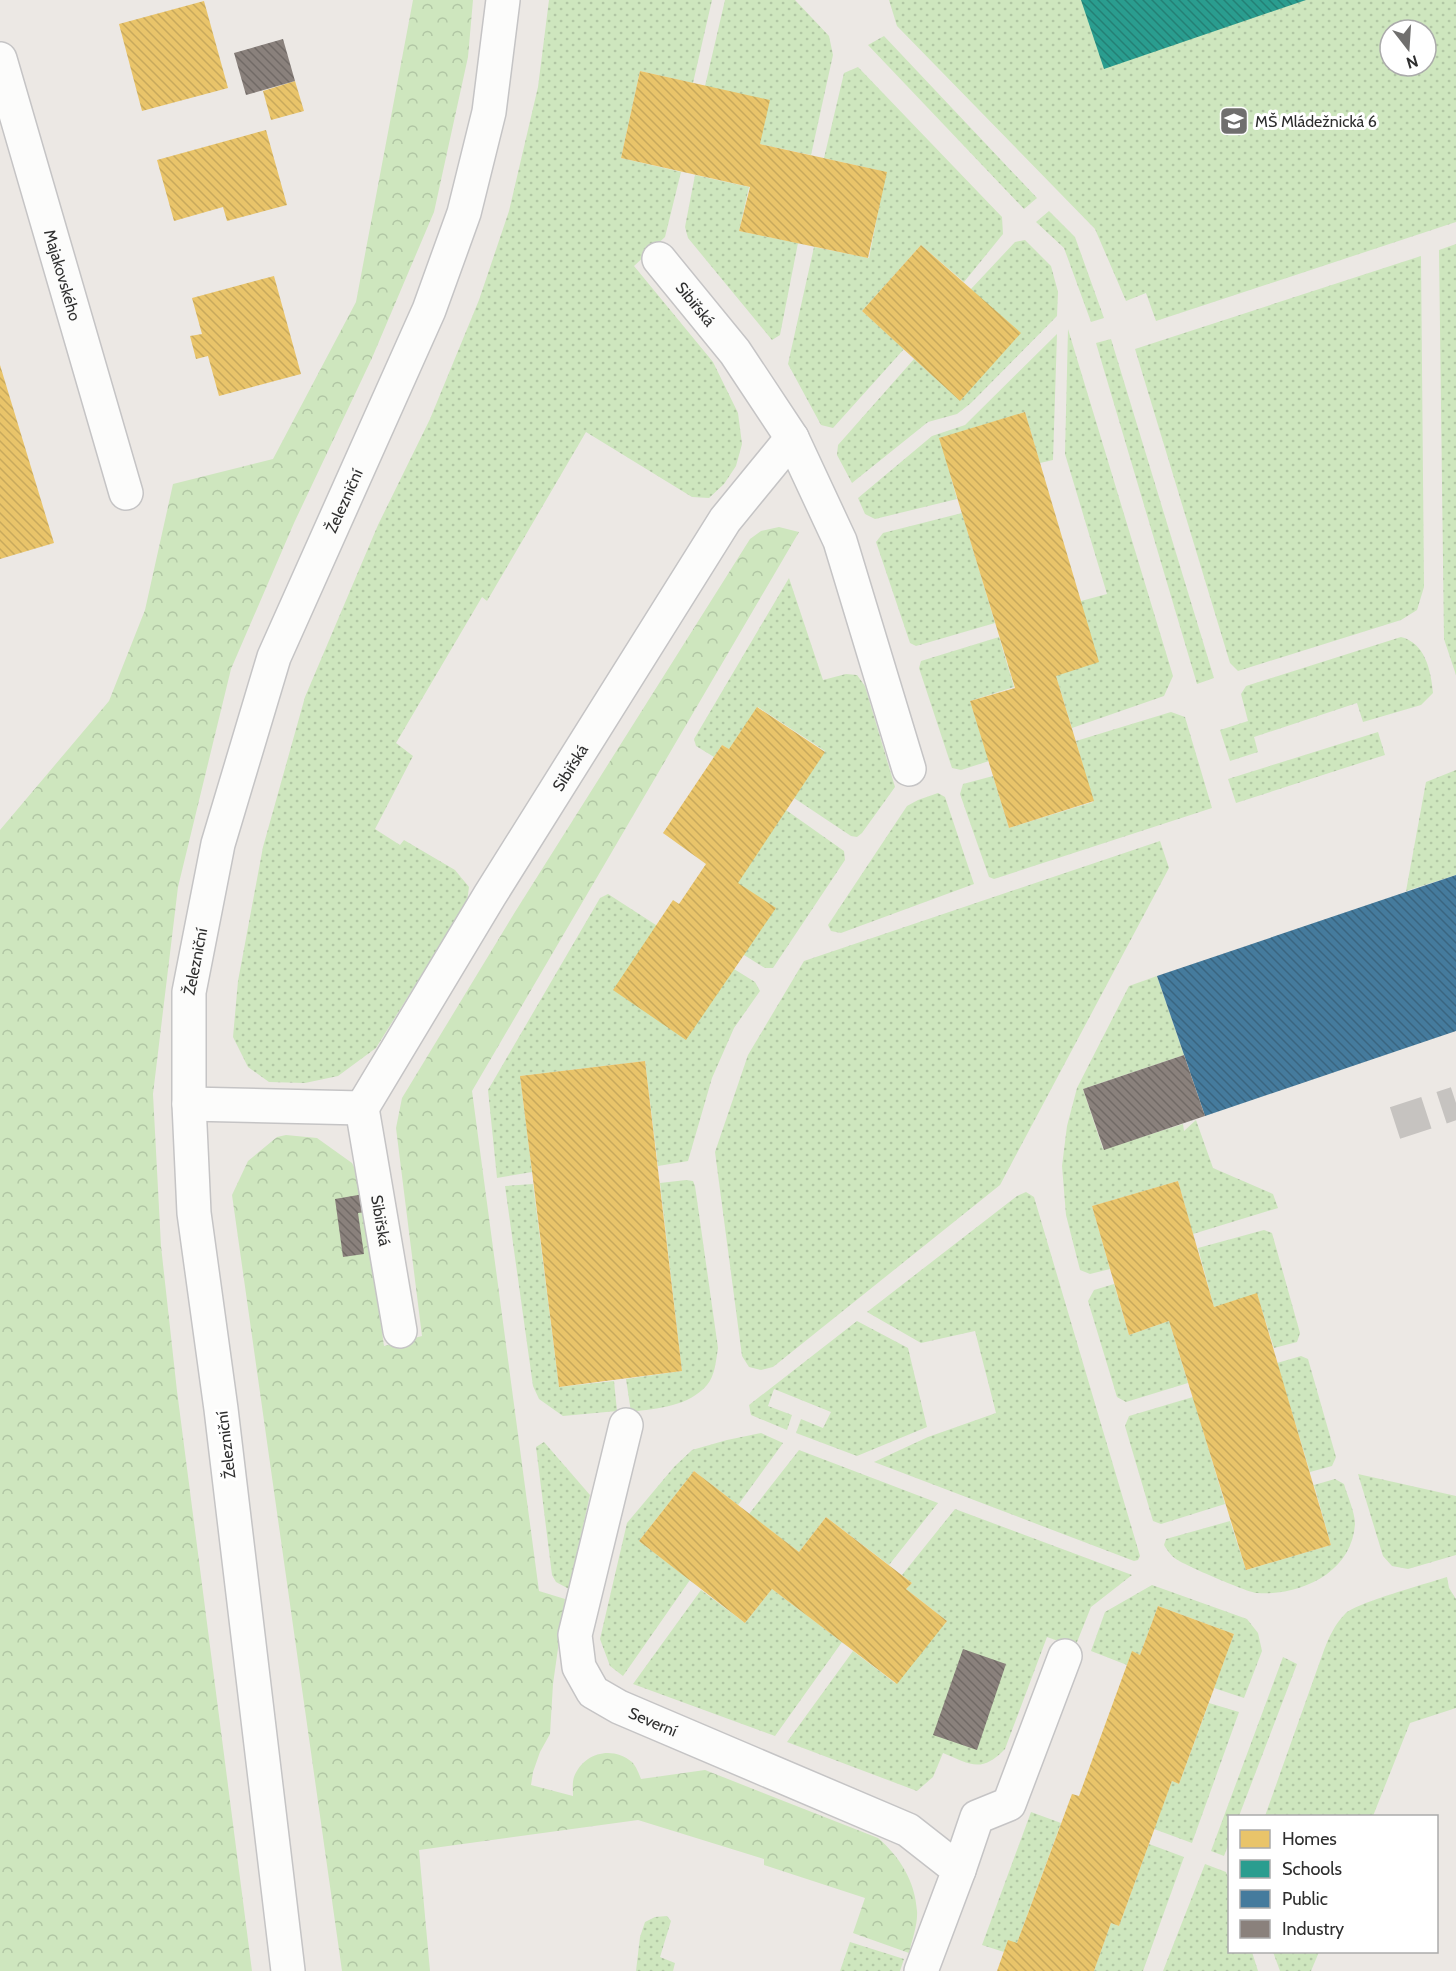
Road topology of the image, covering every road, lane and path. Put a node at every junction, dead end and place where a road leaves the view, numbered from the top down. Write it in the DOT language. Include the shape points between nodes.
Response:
graph roads {
  1 [pos="503,0"];
  2 [pos="0,58"];
  3 [pos="659,259"];
  4 [pos="792,438"];
  5 [pos="126,493"];
  6 [pos="909,769"];
  7 [pos="189,1104"];
  8 [pos="363,1108"];
  9 [pos="400,1331"];
  10 [pos="626,1425"];
  11 [pos="1065,1656"];
  12 [pos="958,1870"];
  13 [pos="288,1971"];
  14 [pos="921,1971"];
  1 -- 7 [label="street, Železniční" via="489,112 464,213 429,310 274,657 218,844 189,992"];
  2 -- 5 [label="street, Majakovského"];
  3 -- 4 [label="street, Sibiřská" via="735,351"];
  4 -- 6 [label="street, Sibiřská" via="840,541"];
  4 -- 8 [label="street, Sibiřská" via="718,530 490,895"];
  7 -- 8 [label="street"];
  7 -- 13 [label="street, Železniční" via="195,1213"];
  8 -- 9 [label="street, Sibiřská"];
  10 -- 12 [label="street, Severní" via="575,1635 579,1667 593,1692 627,1711 908,1830"];
  11 -- 12 [label="street" via="1009,1804 977,1818"];
  12 -- 14 [label="street"];
}
